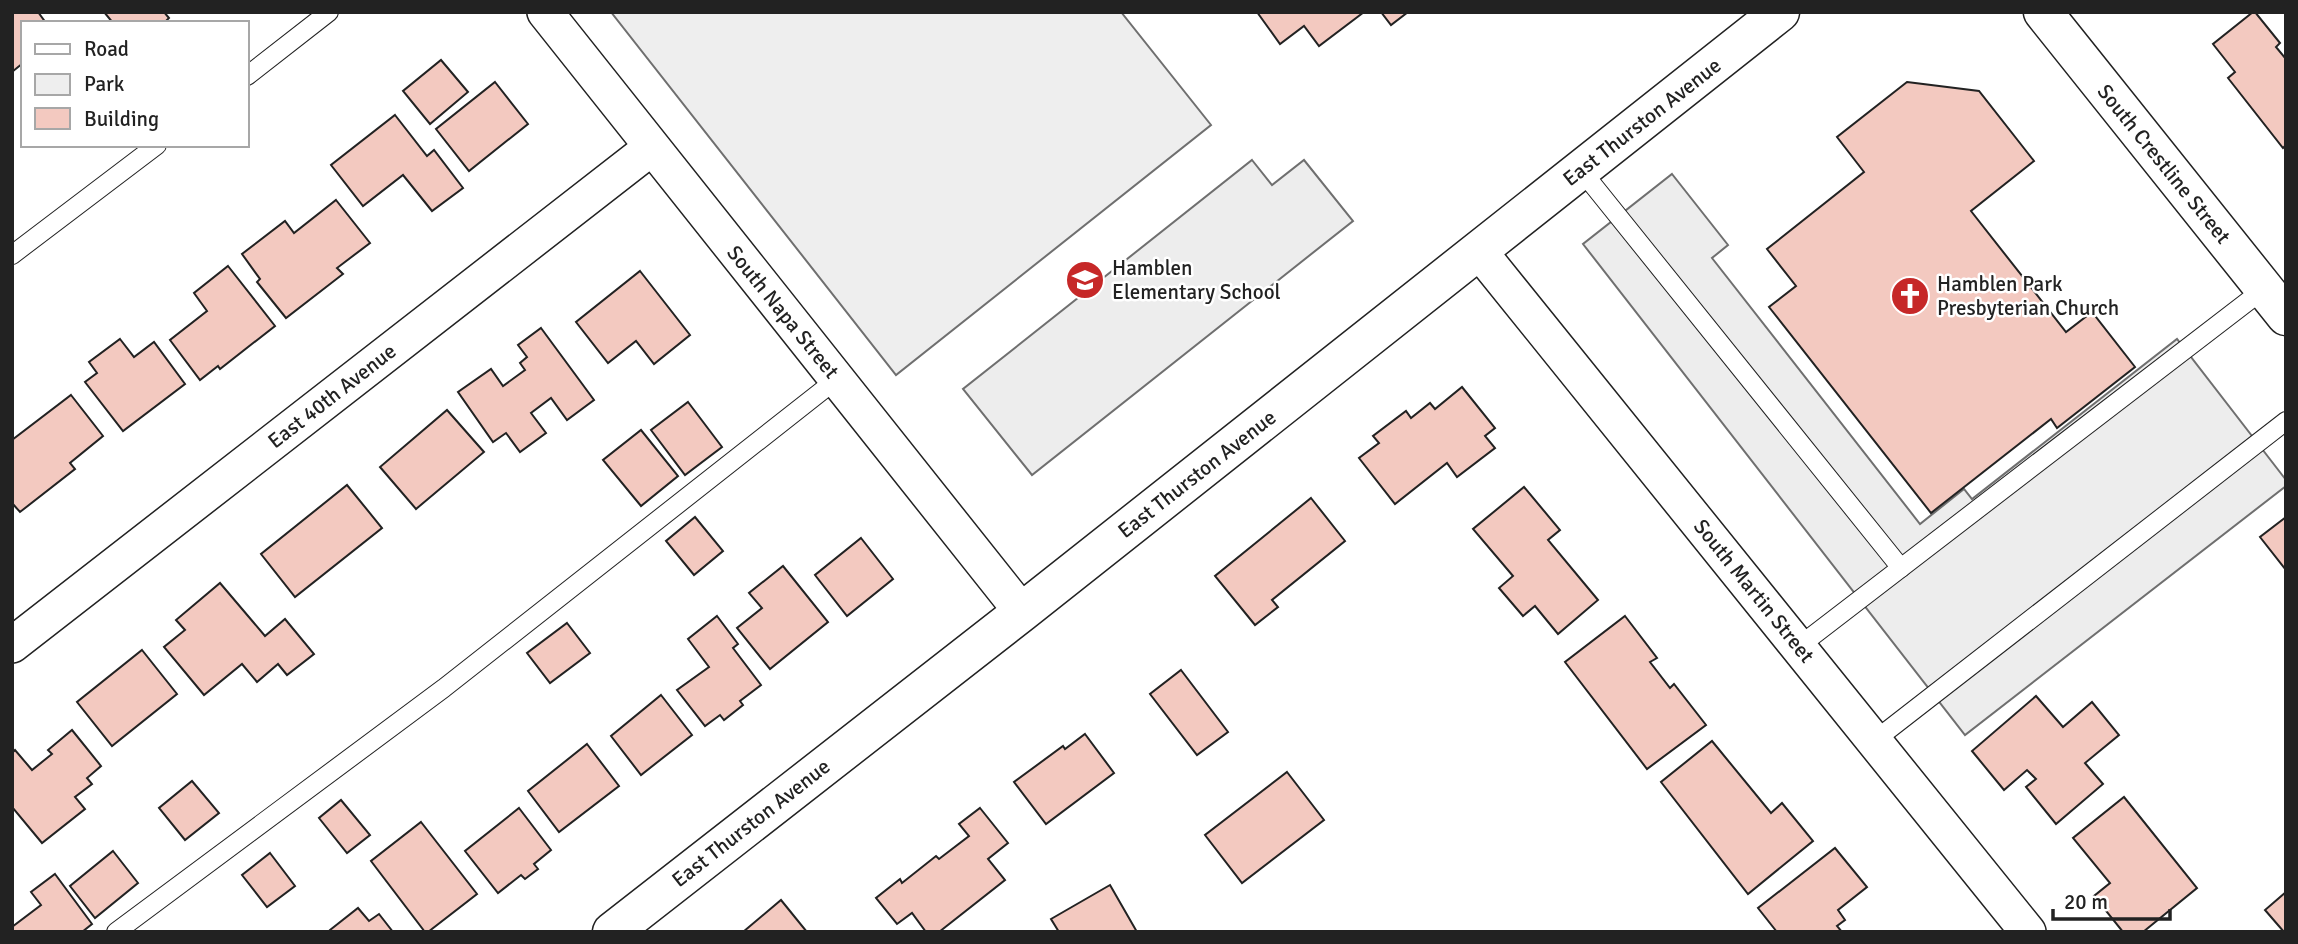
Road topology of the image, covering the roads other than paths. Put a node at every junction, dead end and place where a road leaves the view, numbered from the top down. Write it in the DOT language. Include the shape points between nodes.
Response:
graph roads {
  1 [pos="329,12"];
  2 [pos="545,12"];
  3 [pos="1780,12"];
  4 [pos="2043,12"];
  5 [pos="248,75"];
  6 [pos="154,147"];
  7 [pos="651,148"];
  8 [pos="1581,170"];
  9 [pos="1479,251"];
  10 [pos="12,255"];
  11 [pos="2275,302"];
  12 [pos="837,379"];
  13 [pos="2286,421"];
  14 [pos="1902,568"];
  15 [pos="1022,612"];
  16 [pos="12,645"];
  17 [pos="1798,647"];
  18 [pos="1874,741"];
  19 [pos="116,932"];
  20 [pos="612,932"];
  21 [pos="2028,932"];
  1 -- 5 [label="lane"];
  2 -- 7 [label="street, South Napa Street"];
  3 -- 8 [label="street, East Thurston Avenue"];
  4 -- 11 [label="street, South Crestline Street"];
  6 -- 10 [label="lane"];
  7 -- 12 [label="street, South Napa Street"];
  7 -- 16 [label="street, East 40th Avenue"];
  8 -- 9 [label="street, East Thurston Avenue"];
  8 -- 14 [label="lane"];
  9 -- 15 [label="street, East Thurston Avenue"];
  9 -- 17 [label="street, South Martin Street"];
  11 -- 14 [label="lane"];
  12 -- 15 [label="street, South Napa Street"];
  12 -- 19 [label="lane" via="444,688"];
  13 -- 18 [label="lane"];
  14 -- 17 [label="lane"];
  15 -- 20 [label="street, East Thurston Avenue"];
  17 -- 18 [label="street, South Martin Street"];
  18 -- 21 [label="street, South Martin Street"];
}
